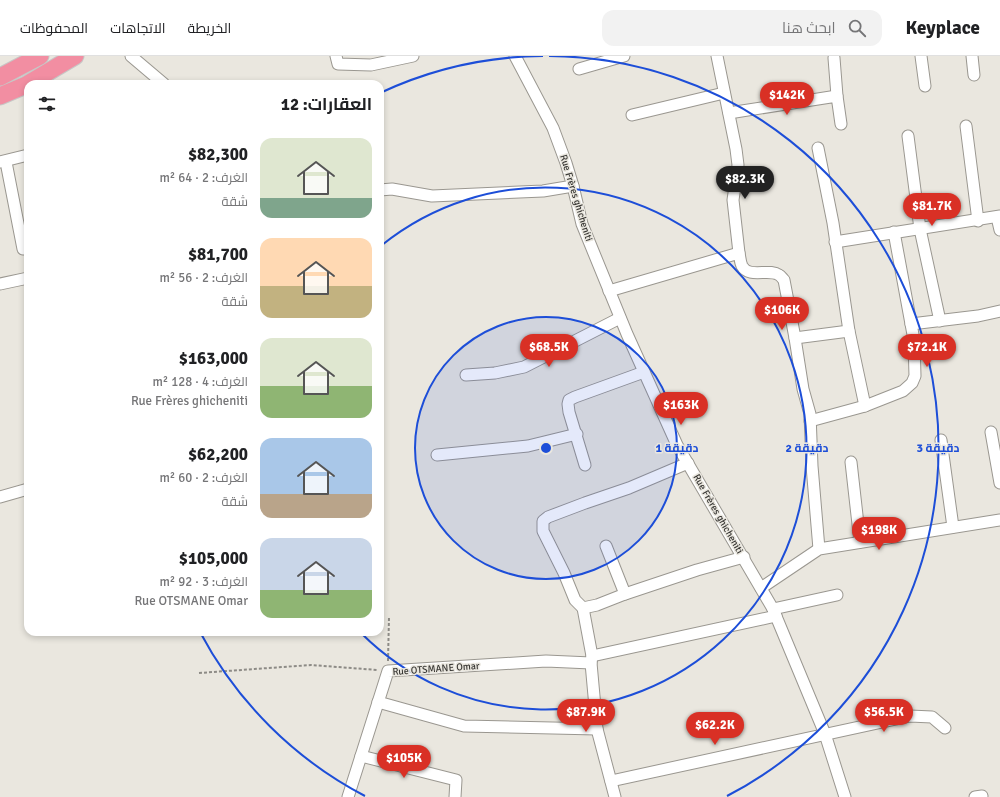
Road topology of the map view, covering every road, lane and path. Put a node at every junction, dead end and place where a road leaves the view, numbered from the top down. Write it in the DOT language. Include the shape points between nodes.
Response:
graph roads {
  1 [pos="40,56"];
  2 [pos="75,56"];
  3 [pos="130,56"];
  4 [pos="336,56"];
  5 [pos="414,56"];
  6 [pos="515,56"];
  7 [pos="624,56"];
  8 [pos="716,56"];
  9 [pos="921,56"];
  10 [pos="972,56"];
  11 [pos="834,58"];
  12 [pos="579,68"];
  13 [pos="974,75"];
  14 [pos="0,77"];
  15 [pos="34,80"];
  16 [pos="159,80"];
  17 [pos="24,86"];
  18 [pos="925,86"];
  19 [pos="724,93"];
  20 [pos="0,96"];
  21 [pos="837,96"];
  22 [pos="729,113"];
  23 [pos="632,115"];
  24 [pos="841,124"];
  25 [pos="966,126"];
  26 [pos="908,136"];
  27 [pos="818,148"];
  28 [pos="24,156"];
  29 [pos="3,162"];
  30 [pos="573,186"];
  31 [pos="384,190"];
  32 [pos="999,217"];
  33 [pos="978,221"];
  34 [pos="920,228"];
  35 [pos="1000,230"];
  36 [pos="894,232"];
  37 [pos="835,242"];
  38 [pos="23,249"];
  39 [pos="739,253"];
  40 [pos="24,279"];
  41 [pos="0,284"];
  42 [pos="609,290"];
  43 [pos="1000,311"];
  44 [pos="620,318"];
  45 [pos="940,321"];
  46 [pos="911,324"];
  47 [pos="849,331"];
  48 [pos="795,338"];
  49 [pos="644,372"];
  50 [pos="466,375"];
  51 [pos="865,406"];
  52 [pos="810,421"];
  53 [pos="991,432"];
  54 [pos="577,434"];
  55 [pos="941,440"];
  56 [pos="437,455"];
  57 [pos="851,462"];
  58 [pos="688,463"];
  59 [pos="585,465"];
  60 [pos="1000,483"];
  61 [pos="24,490"];
  62 [pos="0,497"];
  63 [pos="1000,520"];
  64 [pos="953,527"];
  65 [pos="860,542"];
  66 [pos="606,546"];
  67 [pos="819,549"];
  68 [pos="744,557"];
  69 [pos="761,588"];
  70 [pos="625,594"];
  71 [pos="838,595"];
  72 [pos="583,608"];
  73 [pos="774,612"];
  74 [pos="389,617"];
  75 [pos="592,659"];
  76 [pos="388,671"];
  77 [pos="198,673"];
  78 [pos="378,702"];
  79 [pos="945,728"];
  80 [pos="597,729"];
  81 [pos="825,734"];
  82 [pos="361,756"];
  83 [pos="611,780"];
  84 [pos="348,797"];
  85 [pos="455,797"];
  86 [pos="615,797"];
  87 [pos="845,797"];
  1 -- 14 [label="highway"];
  2 -- 15 [label="highway"];
  3 -- 16 [label="street"];
  4 -- 5 [label="street" via="338,64 371,65"];
  6 -- 30 [label="street, Rue Frères ghicheniti" via="553,128"];
  7 -- 12 [label="street"];
  8 -- 19 [label="street"];
  9 -- 18 [label="street"];
  10 -- 13 [label="street"];
  11 -- 21 [label="street"];
  17 -- 20 [label="highway"];
  19 -- 22 [label="street"];
  19 -- 23 [label="street"];
  21 -- 22 [label="street"];
  21 -- 24 [label="street"];
  22 -- 39 [label="street" via="738,165 733,200"];
  25 -- 33 [label="street"];
  26 -- 34 [label="street"];
  27 -- 37 [label="street"];
  28 -- 29 [label="street"];
  29 -- 38 [label="street"];
  30 -- 31 [label="street" via="543,191 432,196"];
  30 -- 42 [label="street, Rue Frères ghicheniti" via="582,224"];
  32 -- 33 [label="street"];
  32 -- 35 [label="street"];
  33 -- 34 [label="street"];
  34 -- 36 [label="street"];
  34 -- 45 [label="street"];
  36 -- 37 [label="street"];
  36 -- 46 [label="street"];
  37 -- 47 [label="street"];
  39 -- 42 [label="street"];
  39 -- 48 [label="street" via="745,270 773,273 784,280"];
  40 -- 41 [label="street"];
  42 -- 44 [label="street, Rue Frères ghicheniti"];
  43 -- 45 [label="street"];
  44 -- 49 [label="street, Rue Frères ghicheniti"];
  44 -- 50 [label="street" via="524,367"];
  45 -- 46 [label="street"];
  46 -- 51 [label="street" via="915,364 912,383 903,391"];
  47 -- 48 [label="street"];
  47 -- 51 [label="street"];
  48 -- 52 [label="street"];
  49 -- 54 [label="street" via="570,400 569,412"];
  49 -- 58 [label="street, Rue Frères ghicheniti" via="677,445"];
  51 -- 52 [label="street"];
  52 -- 67 [label="street"];
  53 -- 60 [label="street"];
  54 -- 56 [label="street" via="528,446"];
  54 -- 59 [label="street"];
  55 -- 64 [label="street"];
  57 -- 65 [label="street"];
  58 -- 68 [label="street, Rue Frères ghicheniti"];
  58 -- 72 [label="street" via="543,521 543,531 575,600"];
  61 -- 62 [label="street"];
  63 -- 64 [label="street"];
  64 -- 65 [label="street"];
  65 -- 67 [label="street"];
  66 -- 70 [label="street"];
  67 -- 69 [label="street"];
  68 -- 69 [label="street, Rue Frères ghicheniti"];
  68 -- 70 [label="street"];
  69 -- 73 [label="street, Rue Frères ghicheniti"];
  70 -- 72 [label="street" via="597,606"];
  71 -- 73 [label="street, Rue OTSMANE Omar"];
  72 -- 75 [label="street"];
  73 -- 75 [label="street, Rue OTSMANE Omar"];
  73 -- 81 [label="street, Rue Frères ghicheniti"];
  74 -- 76 [label="path"];
  75 -- 76 [label="street, Rue OTSMANE Omar"];
  75 -- 80 [label="street"];
  76 -- 77 [label="path" via="311,665"];
  76 -- 78 [label="street, Rue OTSMANE Omar"];
  78 -- 80 [label="street" via="464,726"];
  78 -- 82 [label="street, Rue OTSMANE Omar"];
  79 -- 81 [label="street" via="932,717 910,716"];
  80 -- 83 [label="street"];
  81 -- 83 [label="street"];
  81 -- 87 [label="street, Rue Frères ghicheniti"];
  82 -- 84 [label="street, Rue OTSMANE Omar"];
  82 -- 85 [label="street" via="456,780"];
  83 -- 86 [label="street"];
}
